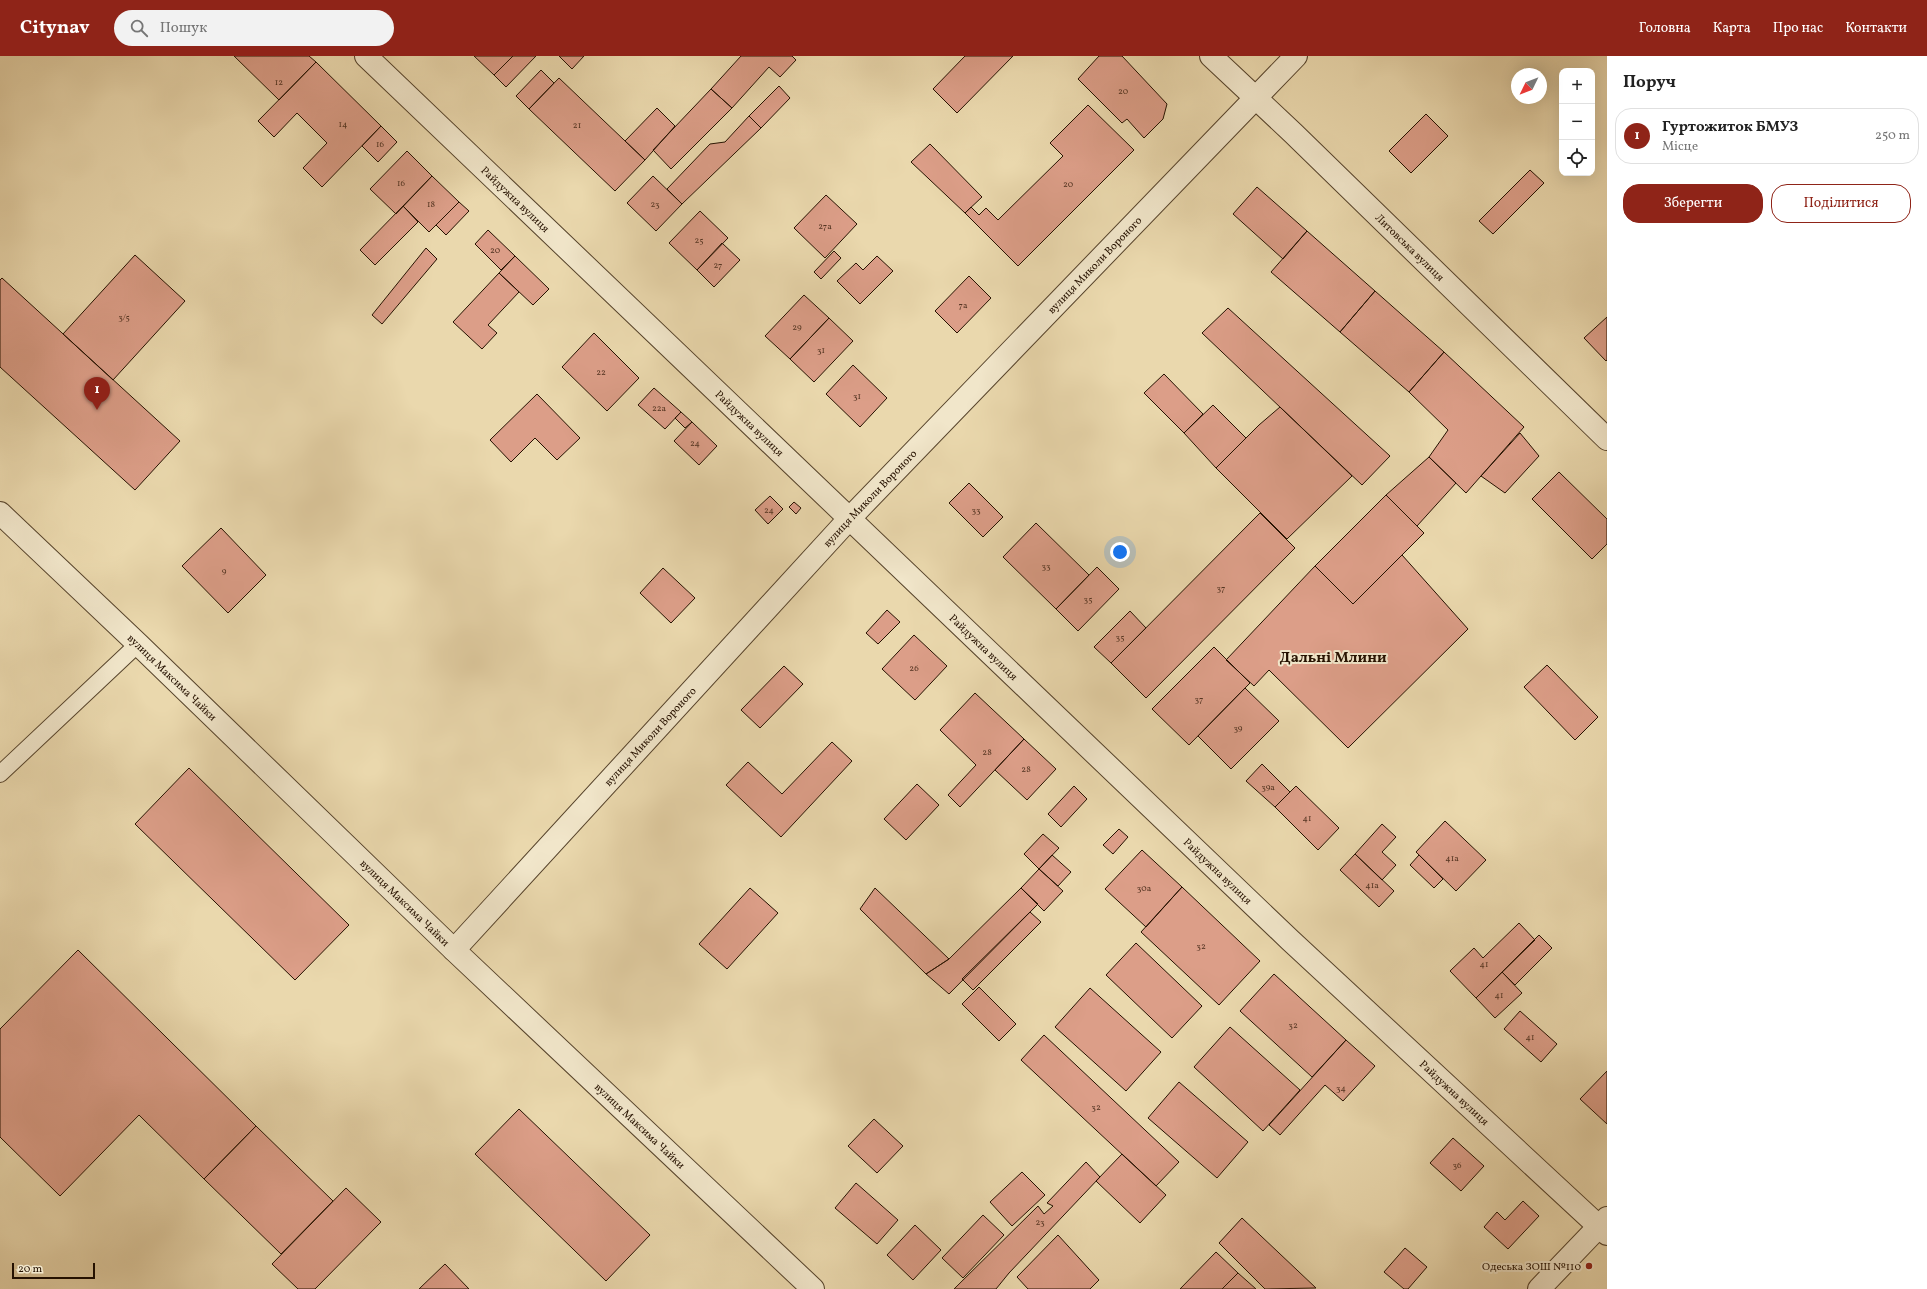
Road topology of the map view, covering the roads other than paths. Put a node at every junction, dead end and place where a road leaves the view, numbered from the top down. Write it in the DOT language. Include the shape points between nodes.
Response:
graph roads {
  1 [pos="366,56"];
  2 [pos="1211,56"];
  3 [pos="1296,56"];
  4 [pos="1255,98"];
  5 [pos="1607,439"];
  6 [pos="0,513"];
  7 [pos="849,519"];
  8 [pos="138,644"];
  9 [pos="0,773"];
  10 [pos="454,950"];
  11 [pos="1604,1226"];
  12 [pos="814,1289"];
  13 [pos="1539,1289"];
  1 -- 7 [label="street, Райдужна вулиця"];
  2 -- 4 [label="street, Литовська вулиця"];
  3 -- 4 [label="street, вулиця Миколи Вороного"];
  4 -- 5 [label="street, Литовська вулиця"];
  4 -- 7 [label="street, вулиця Миколи Вороного"];
  6 -- 8 [label="street, вулиця Максима Чайки"];
  7 -- 10 [label="street, вулиця Миколи Вороного"];
  7 -- 11 [label="street, Райдужна вулиця" via="1285,934"];
  8 -- 9 [label="lane"];
  8 -- 10 [label="street, вулиця Максима Чайки"];
  10 -- 12 [label="street, вулиця Максима Чайки"];
  11 -- 13 [label="street"];
}
